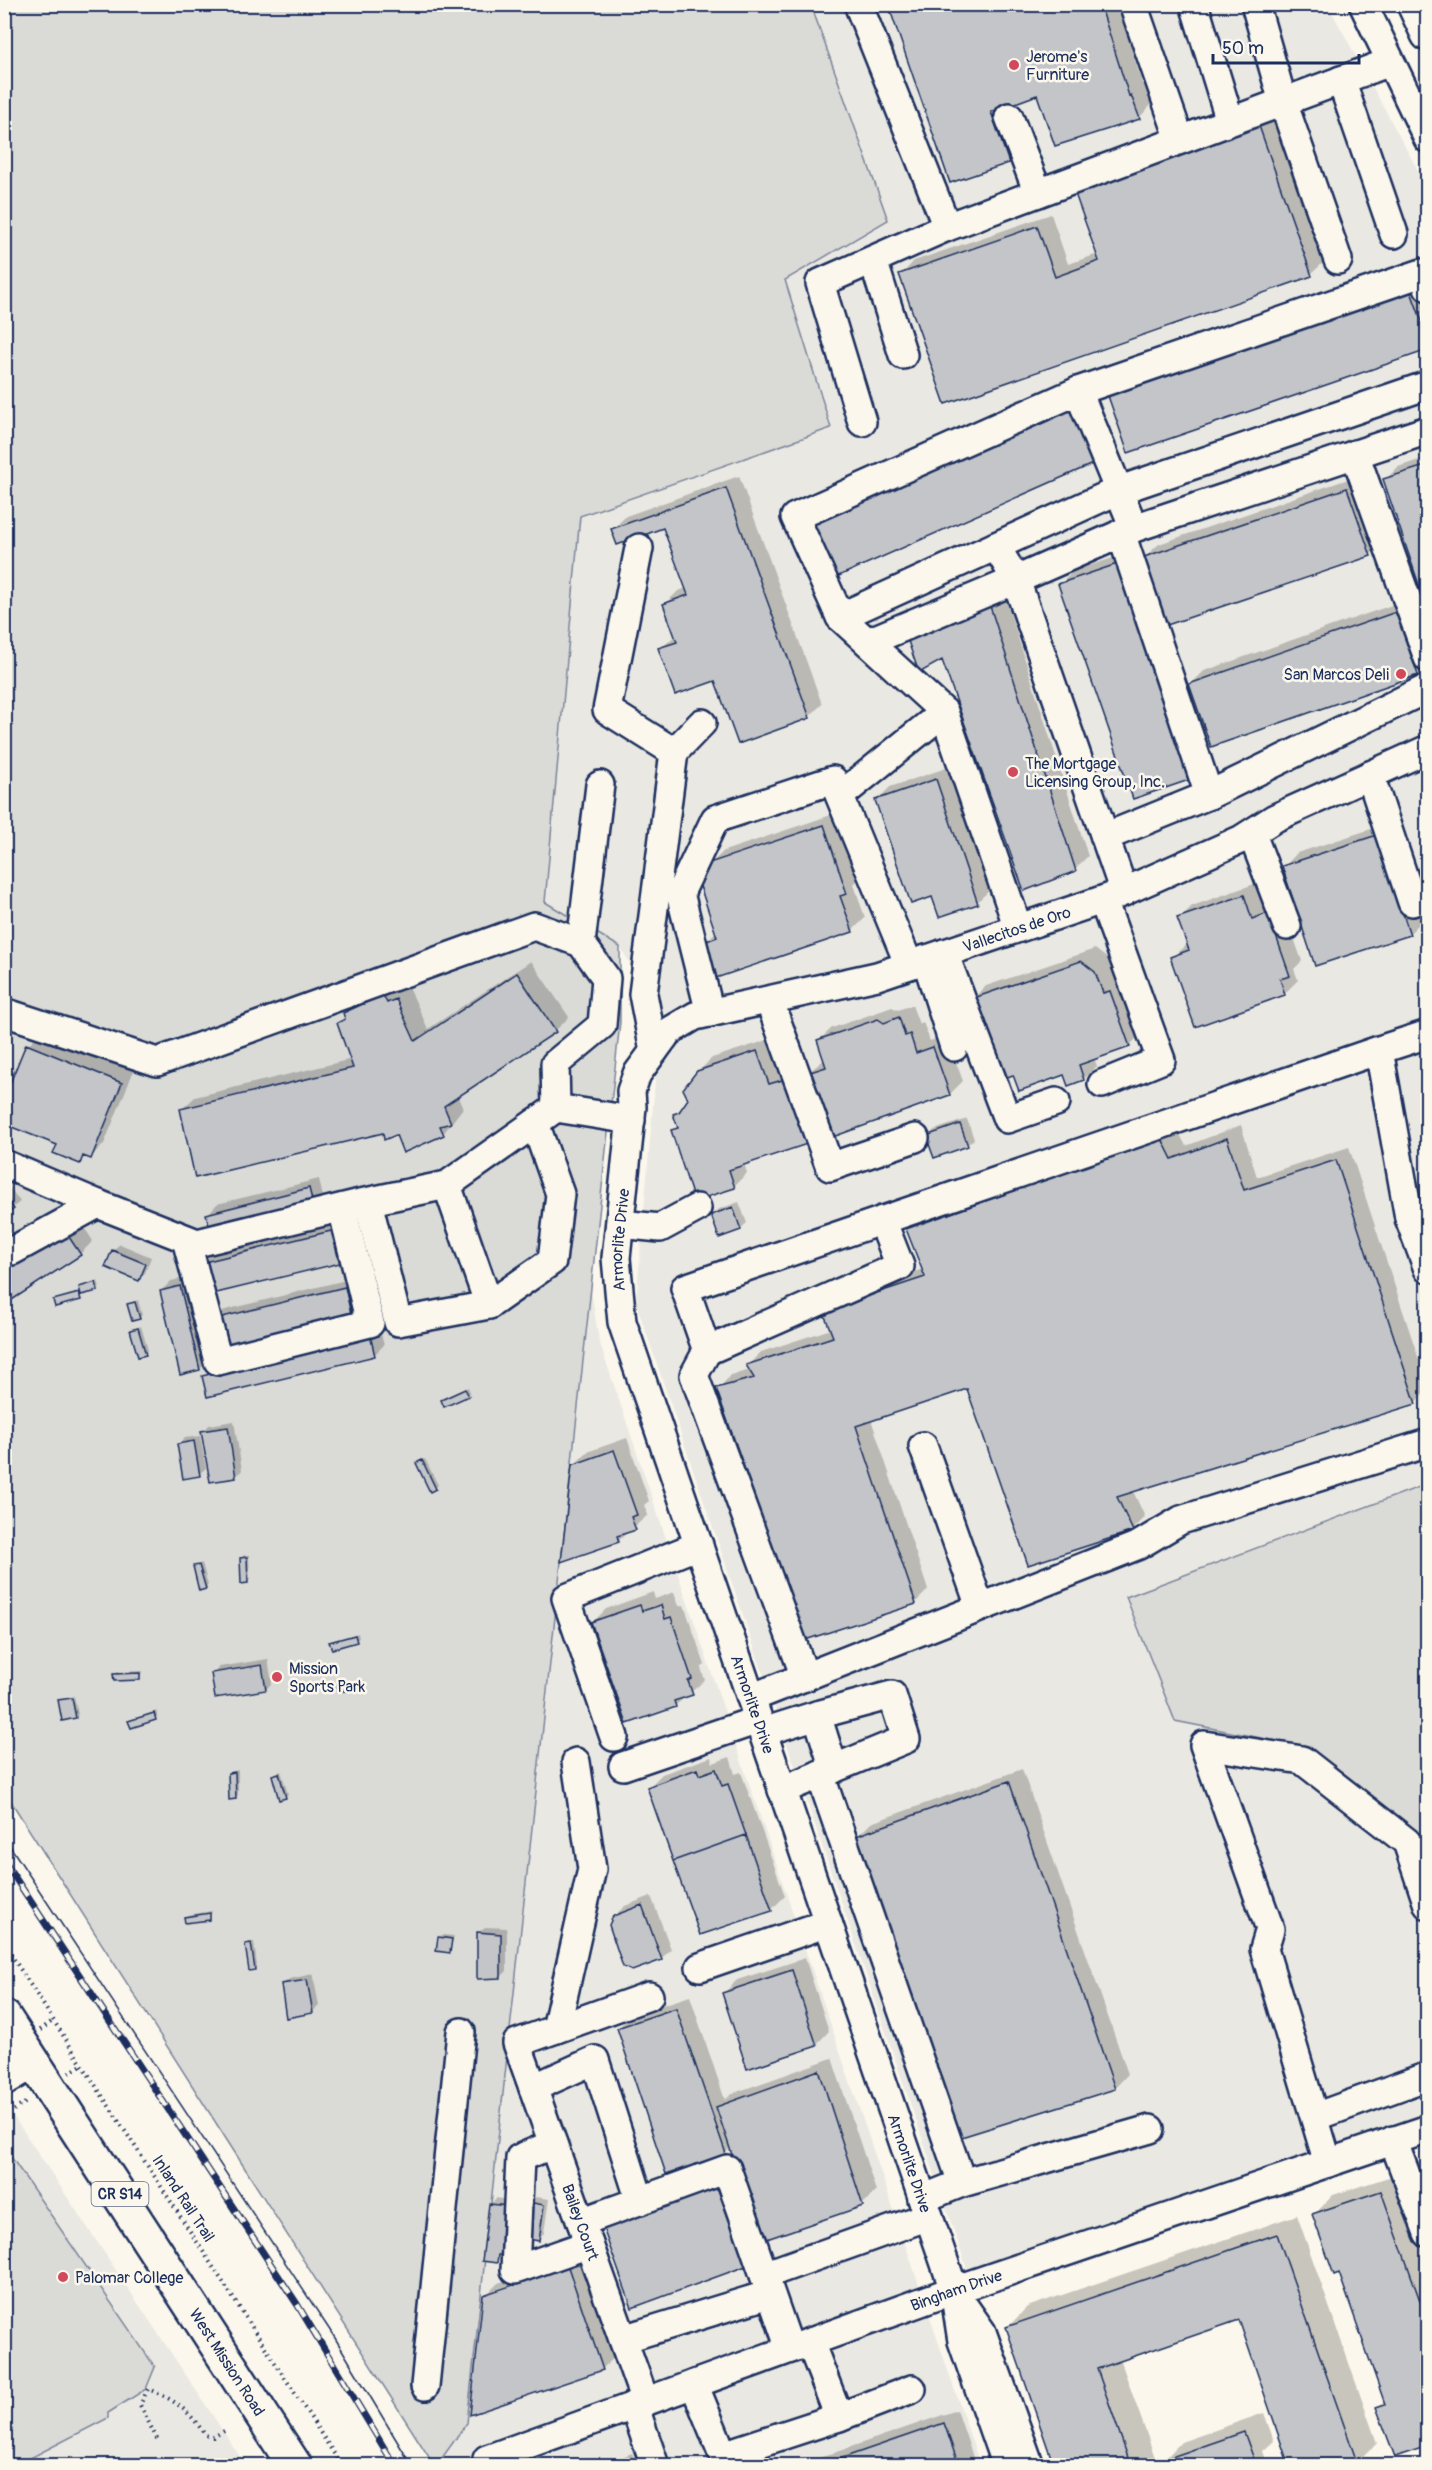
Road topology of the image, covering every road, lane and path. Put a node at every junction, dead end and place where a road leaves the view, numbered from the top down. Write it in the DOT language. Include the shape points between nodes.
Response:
graph roads {
  1 [pos="858,4"];
  2 [pos="1133,4"];
  3 [pos="1194,4"];
  4 [pos="1256,4"];
  5 [pos="1363,4"];
  6 [pos="1414,4"];
  7 [pos="1428,34"];
  8 [pos="1390,62"];
  9 [pos="1341,80"];
  10 [pos="1282,102"];
  11 [pos="1009,117"];
  12 [pos="1230,121"];
  13 [pos="1428,139"];
  14 [pos="1180,140"];
  15 [pos="1038,193"];
  16 [pos="947,227"];
  17 [pos="1394,234"];
  18 [pos="873,260"];
  19 [pos="1338,260"];
  20 [pos="1428,287"];
  21 [pos="903,355"];
  22 [pos="1428,385"];
  23 [pos="1078,391"];
  24 [pos="862,422"];
  25 [pos="1428,430"];
  26 [pos="1355,454"];
  27 [pos="1118,491"];
  28 [pos="1128,530"];
  29 [pos="996,546"];
  30 [pos="639,548"];
  31 [pos="1016,580"];
  32 [pos="840,616"];
  33 [pos="868,642"];
  34 [pos="1428,658"];
  35 [pos="1428,688"];
  36 [pos="944,712"];
  37 [pos="702,723"];
  38 [pos="1428,748"];
  39 [pos="674,752"];
  40 [pos="1370,775"];
  41 [pos="600,785"];
  42 [pos="1209,795"];
  43 [pos="840,796"];
  44 [pos="1251,834"];
  45 [pos="1105,837"];
  46 [pos="1114,896"];
  47 [pos="1412,902"];
  48 [pos="1287,926"];
  49 [pos="1018,928"];
  50 [pos="581,943"];
  51 [pos="926,959"];
  52 [pos="769,1000"];
  53 [pos="4,1012"];
  54 [pos="710,1013"];
  55 [pos="1428,1034"];
  56 [pos="954,1047"];
  57 [pos="1379,1050"];
  58 [pos="654,1051"];
  59 [pos="1102,1084"];
  60 [pos="1056,1102"];
  61 [pos="632,1113"];
  62 [pos="545,1115"];
  63 [pos="915,1138"];
  64 [pos="4,1164"];
  65 [pos="447,1185"];
  66 [pos="98,1204"];
  67 [pos="355,1205"];
  68 [pos="697,1208"];
  69 [pos="1418,1215"];
  70 [pos="882,1220"];
  71 [pos="620,1224"];
  72 [pos="186,1239"];
  73 [pos="7,1249"];
  74 [pos="1428,1269"];
  75 [pos="489,1305"];
  76 [pos="707,1351"];
  77 [pos="1428,1443"];
  78 [pos="923,1446"];
  79 [pos="699,1545"];
  80 [pos="980,1607"];
  81 [pos="805,1677"];
  82 [pos="817,1715"];
  83 [pos="757,1716"];
  84 [pos="614,1737"];
  85 [pos="576,1762"];
  86 [pos="623,1766"];
  87 [pos="827,1772"];
  88 [pos="782,1790"];
  89 [pos="1428,1905"];
  90 [pos="828,1923"];
  91 [pos="4,1944"];
  92 [pos="700,1967"];
  93 [pos="649,1995"];
  94 [pos="4,2017"];
  95 [pos="556,2029"];
  96 [pos="461,2032"];
  97 [pos="36,2063"];
  98 [pos="1428,2076"];
  99 [pos="4,2082"];
  100 [pos="533,2088"];
  101 [pos="4,2102"];
  102 [pos="11,2112"];
  103 [pos="1315,2117"];
  104 [pos="1150,2129"];
  105 [pos="1428,2129"];
  106 [pos="1393,2140"];
  107 [pos="553,2144"];
  108 [pos="1328,2163"];
  109 [pos="962,2183"];
  110 [pos="640,2200"];
  111 [pos="925,2207"];
  112 [pos="585,2233"];
  113 [pos="1428,2233"];
  114 [pos="767,2285"];
  115 [pos="954,2290"];
  116 [pos="623,2339"];
  117 [pos="800,2346"];
  118 [pos="694,2384"];
  119 [pos="425,2386"];
  120 [pos="912,2389"];
  121 [pos="639,2403"];
  122 [pos="839,2417"];
  123 [pos="228,2429"];
  124 [pos="157,2439"];
  125 [pos="724,2460"];
  126 [pos="488,2462"];
  127 [pos="295,2466"];
  128 [pos="342,2466"];
  129 [pos="655,2466"];
  130 [pos="1006,2466"];
  131 [pos="1030,2466"];
  1 -- 16 [label="street"];
  2 -- 14 [label="street"];
  3 -- 12 [label="street"];
  4 -- 10 [label="street"];
  5 -- 8 [label="street"];
  6 -- 7 [label="main road"];
  8 -- 9 [label="street"];
  8 -- 13 [label="street"];
  9 -- 10 [label="street"];
  9 -- 17 [label="street"];
  10 -- 12 [label="street"];
  10 -- 19 [label="street"];
  11 -- 15 [label="street"];
  12 -- 14 [label="street"];
  14 -- 15 [label="street"];
  15 -- 16 [label="street"];
  16 -- 18 [label="street"];
  18 -- 21 [label="street"];
  18 -- 24 [label="street" via="820,283"];
  20 -- 23 [label="street" via="1422,273"];
  22 -- 27 [label="street"];
  23 -- 27 [label="street"];
  23 -- 32 [label="street" via="795,517"];
  25 -- 26 [label="street"];
  26 -- 28 [label="street"];
  26 -- 34 [label="street"];
  27 -- 28 [label="street"];
  27 -- 29 [label="street"];
  28 -- 31 [label="street"];
  28 -- 42 [label="street"];
  29 -- 31 [label="street"];
  29 -- 32 [label="street"];
  30 -- 39 [label="street" via="607,710"];
  31 -- 33 [label="street"];
  31 -- 45 [label="street"];
  32 -- 33 [label="street"];
  33 -- 36 [label="street"];
  35 -- 42 [label="street"];
  36 -- 43 [label="street"];
  36 -- 49 [label="street"];
  37 -- 39 [label="street"];
  38 -- 40 [label="street, Vallecitos de Oro"];
  39 -- 58 [label="street" via="643,994"];
  40 -- 44 [label="street, Vallecitos de Oro" via="1275,818"];
  40 -- 47 [label="street"];
  41 -- 50 [label="street"];
  42 -- 45 [label="street"];
  43 -- 51 [label="street"];
  43 -- 54 [label="street" via="833,780 715,819 680,893"];
  44 -- 46 [label="street, Vallecitos de Oro"];
  44 -- 48 [label="street"];
  45 -- 46 [label="street"];
  46 -- 49 [label="street, Vallecitos de Oro"];
  46 -- 59 [label="street" via="1161,1060"];
  49 -- 51 [label="street, Vallecitos de Oro"];
  50 -- 53 [label="street" via="534,926 157,1062"];
  50 -- 62 [label="street" via="606,978 602,1025 555,1064"];
  51 -- 52 [label="street, Vallecitos de Oro" via="877,976"];
  51 -- 56 [label="street"];
  51 -- 60 [label="street" via="1006,1119"];
  52 -- 54 [label="street, Vallecitos de Oro"];
  52 -- 63 [label="street" via="830,1167"];
  54 -- 58 [label="street, Vallecitos de Oro" via="695,1016 668,1032"];
  55 -- 57 [label="street"];
  57 -- 69 [label="street"];
  57 -- 70 [label="street"];
  58 -- 61 [label="street, Vallecitos de Oro" via="631,1090"];
  61 -- 62 [label="street"];
  61 -- 71 [label="street, Armorlite Drive"];
  62 -- 65 [label="street"];
  62 -- 75 [label="street" via="560,1194 552,1261"];
  64 -- 66 [label="street"];
  65 -- 67 [label="street"];
  65 -- 75 [label="street"];
  66 -- 72 [label="street"];
  66 -- 73 [label="street"];
  67 -- 72 [label="street" via="197,1243"];
  67 -- 72 [label="street" via="370,1323 218,1361"];
  67 -- 75 [label="street" via="398,1322"];
  68 -- 71 [label="street" via="660,1228"];
  69 -- 74 [label="street"];
  70 -- 76 [label="street" via="900,1266"];
  70 -- 76 [label="street" via="685,1288"];
  71 -- 79 [label="street, Armorlite Drive" via="616,1258 622,1322"];
  76 -- 81 [label="street" via="693,1375"];
  77 -- 80 [label="street" via="1181,1520 1140,1545"];
  78 -- 80 [label="street"];
  79 -- 83 [label="street, Armorlite Drive"];
  79 -- 84 [label="street" via="566,1598"];
  80 -- 81 [label="street"];
  81 -- 83 [label="street"];
  82 -- 83 [label="street"];
  82 -- 87 [label="street"];
  82 -- 87 [label="street" via="892,1695 906,1739"];
  83 -- 86 [label="street"];
  83 -- 88 [label="street, Armorlite Drive"];
  85 -- 95 [label="street" via="592,1869"];
  87 -- 88 [label="street"];
  87 -- 109 [label="street"];
  88 -- 90 [label="street, Armorlite Drive"];
  89 -- 103 [label="street" via="1407,1842 1302,1760 1204,1745 1270,1929 1264,1949"];
  90 -- 92 [label="street"];
  90 -- 111 [label="street, Armorlite Drive"];
  91 -- 128 [label="path, Inland Rail Trail"];
  93 -- 95 [label="street"];
  94 -- 97 [label="main road, West Mission Road / CR S14"];
  95 -- 100 [label="street, Bailey Court" via="517,2043"];
  96 -- 119 [label="street"];
  97 -- 99 [label="street"];
  97 -- 127 [label="main road, West Mission Road / CR S14"];
  98 -- 103 [label="street"];
  100 -- 107 [label="street, Bailey Court"];
  100 -- 110 [label="street" via="596,2060"];
  101 -- 102 [label="path"];
  103 -- 108 [label="street"];
  104 -- 109 [label="street"];
  105 -- 106 [label="street, Bingham Drive"];
  106 -- 108 [label="street, Bingham Drive"];
  106 -- 113 [label="street"];
  107 -- 112 [label="street, Bailey Court"];
  107 -- 112 [label="street" via="520,2158 515,2270"];
  108 -- 115 [label="street, Bingham Drive"];
  109 -- 111 [label="street"];
  110 -- 112 [label="street"];
  110 -- 114 [label="street" via="727,2169"];
  111 -- 114 [label="street"];
  111 -- 115 [label="street, Armorlite Drive"];
  112 -- 116 [label="street, Bailey Court"];
  114 -- 116 [label="street"];
  114 -- 117 [label="street"];
  115 -- 117 [label="street, Bingham Drive"];
  115 -- 130 [label="street, Armorlite Drive" via="962,2341"];
  115 -- 131 [label="street, Armorlite Drive" via="982,2332"];
  116 -- 121 [label="street, Bailey Court"];
  117 -- 118 [label="street, Bingham Drive"];
  117 -- 122 [label="street"];
  118 -- 121 [label="street, Bingham Drive"];
  118 -- 125 [label="street"];
  120 -- 122 [label="street"];
  121 -- 126 [label="street, Bingham Drive"];
  121 -- 129 [label="street, Bailey Court"];
  122 -- 125 [label="street"];
  123 -- 124 [label="path" via="213,2437 205,2434 176,2401 148,2389 140,2405"];
}
